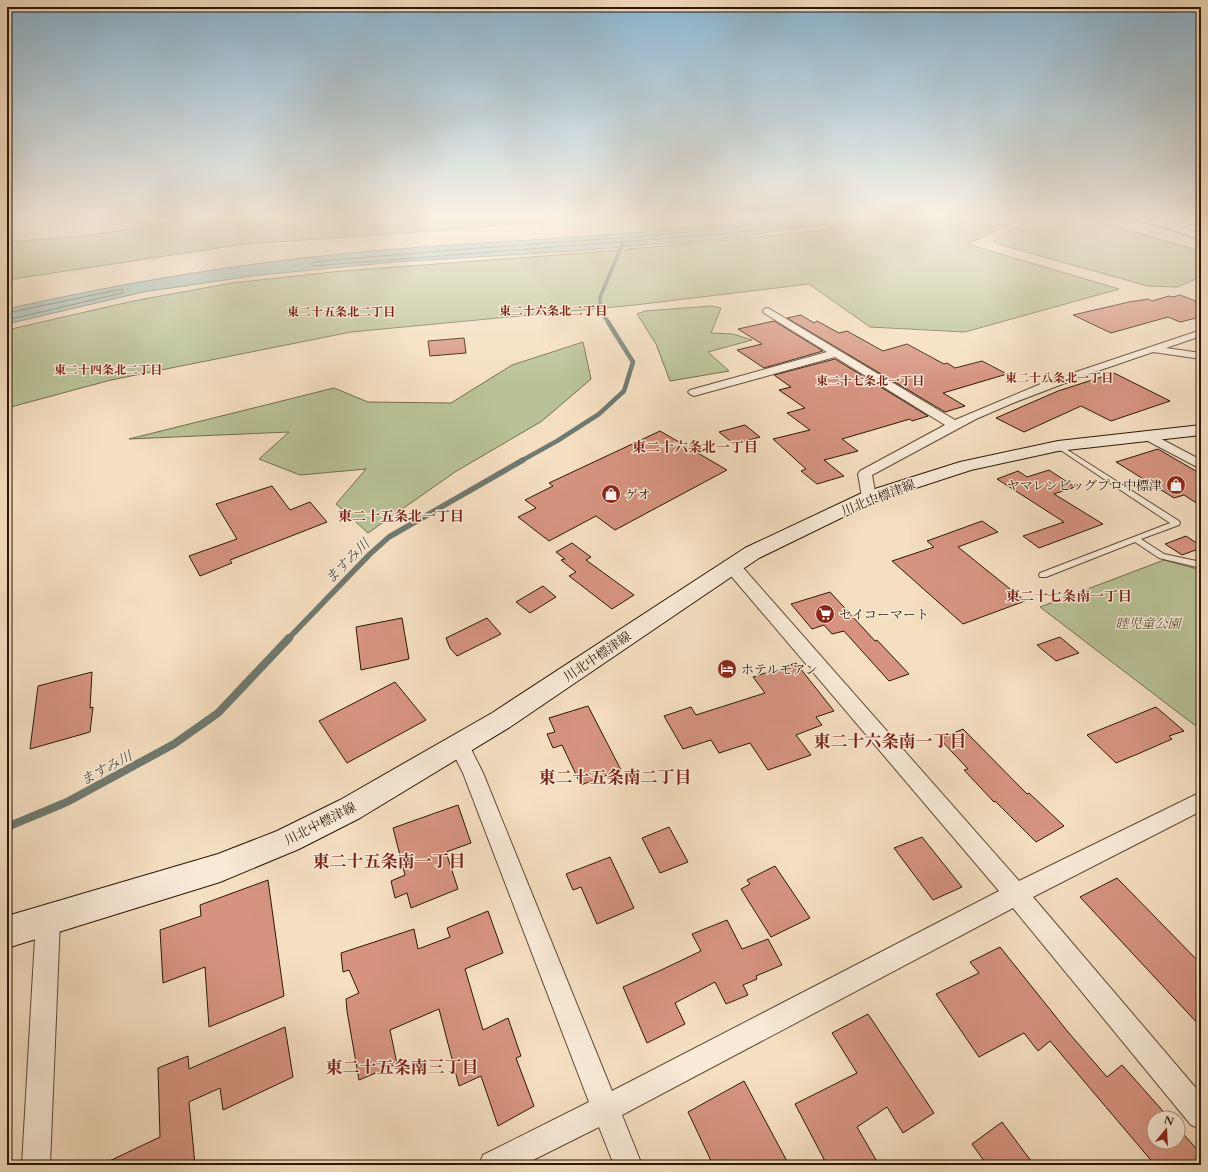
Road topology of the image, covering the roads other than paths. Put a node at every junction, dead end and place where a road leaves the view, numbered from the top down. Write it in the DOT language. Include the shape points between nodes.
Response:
graph roads {
  1 [pos="768,311"];
  2 [pos="1201,333"];
  3 [pos="1153,349"];
  4 [pos="836,353"];
  5 [pos="1201,356"];
  6 [pos="694,392"];
  7 [pos="954,425"];
  8 [pos="1201,430"];
  9 [pos="1148,436"];
  10 [pos="1058,446"];
  11 [pos="1201,465"];
  12 [pos="869,497"];
  13 [pos="1136,539"];
  14 [pos="1201,565"];
  15 [pos="732,566"];
  16 [pos="1043,575"];
  17 [pos="459,745"];
  18 [pos="1201,801"];
  19 [pos="1016,894"];
  20 [pos="48,920"];
  21 [pos="7,932"];
  22 [pos="605,1109"];
  23 [pos="1201,1115"];
  24 [pos="36,1165"];
  25 [pos="493,1165"];
  26 [pos="628,1165"];
  1 -- 4 [label="street"];
  2 -- 3 [label="street"];
  3 -- 5 [label="street"];
  3 -- 7 [label="street" via="1041,388"];
  4 -- 6 [label="street"];
  4 -- 7 [label="street"];
  7 -- 12 [label="street" via="865,474"];
  8 -- 9 [label="main road, 川北中標津線"];
  9 -- 10 [label="main road, 川北中標津線"];
  9 -- 11 [label="street"];
  10 -- 12 [label="main road, 川北中標津線" via="966,466"];
  10 -- 13 [label="lane" via="1176,523"];
  12 -- 15 [label="main road, 川北中標津線" via="752,553"];
  13 -- 14 [label="lane" via="1162,556"];
  13 -- 16 [label="lane"];
  15 -- 17 [label="main road, 川北中標津線"];
  15 -- 19 [label="street"];
  17 -- 20 [label="main road, 川北中標津線" via="350,809 288,840 220,868"];
  17 -- 22 [label="street" via="473,773"];
  18 -- 19 [label="street"];
  19 -- 22 [label="street"];
  19 -- 23 [label="street"];
  20 -- 21 [label="main road, 川北中標津線"];
  20 -- 24 [label="street"];
  22 -- 25 [label="street"];
  22 -- 26 [label="street"];
}
